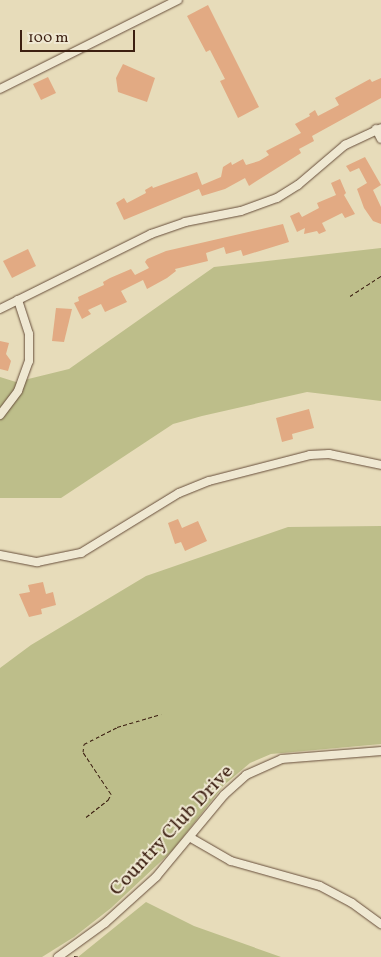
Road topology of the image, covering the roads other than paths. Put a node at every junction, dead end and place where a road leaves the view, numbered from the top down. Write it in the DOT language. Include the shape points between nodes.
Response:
graph roads {
  1 [pos="178,0"];
  2 [pos="0,89"];
  3 [pos="379,127"];
  4 [pos="381,138"];
  5 [pos="18,300"];
  6 [pos="0,309"];
  7 [pos="0,415"];
  8 [pos="381,465"];
  9 [pos="0,555"];
  10 [pos="381,751"];
  11 [pos="190,838"];
  12 [pos="381,924"];
  13 [pos="58,957"];
  1 -- 2 [label="street"];
  3 -- 4 [label="street"];
  3 -- 5 [label="street" via="345,145 298,185 277,198 252,208 185,222 151,234"];
  5 -- 6 [label="street"];
  5 -- 7 [label="street" via="29,334 28,361 18,391"];
  8 -- 9 [label="street" via="328,454 310,455 179,492 81,553 37,562"];
  10 -- 11 [label="street, Country Club Drive" via="296,756 262,766 235,783"];
  11 -- 12 [label="street" via="230,861 320,886"];
  11 -- 13 [label="street, Country Club Drive" via="156,877 105,923"];
}
